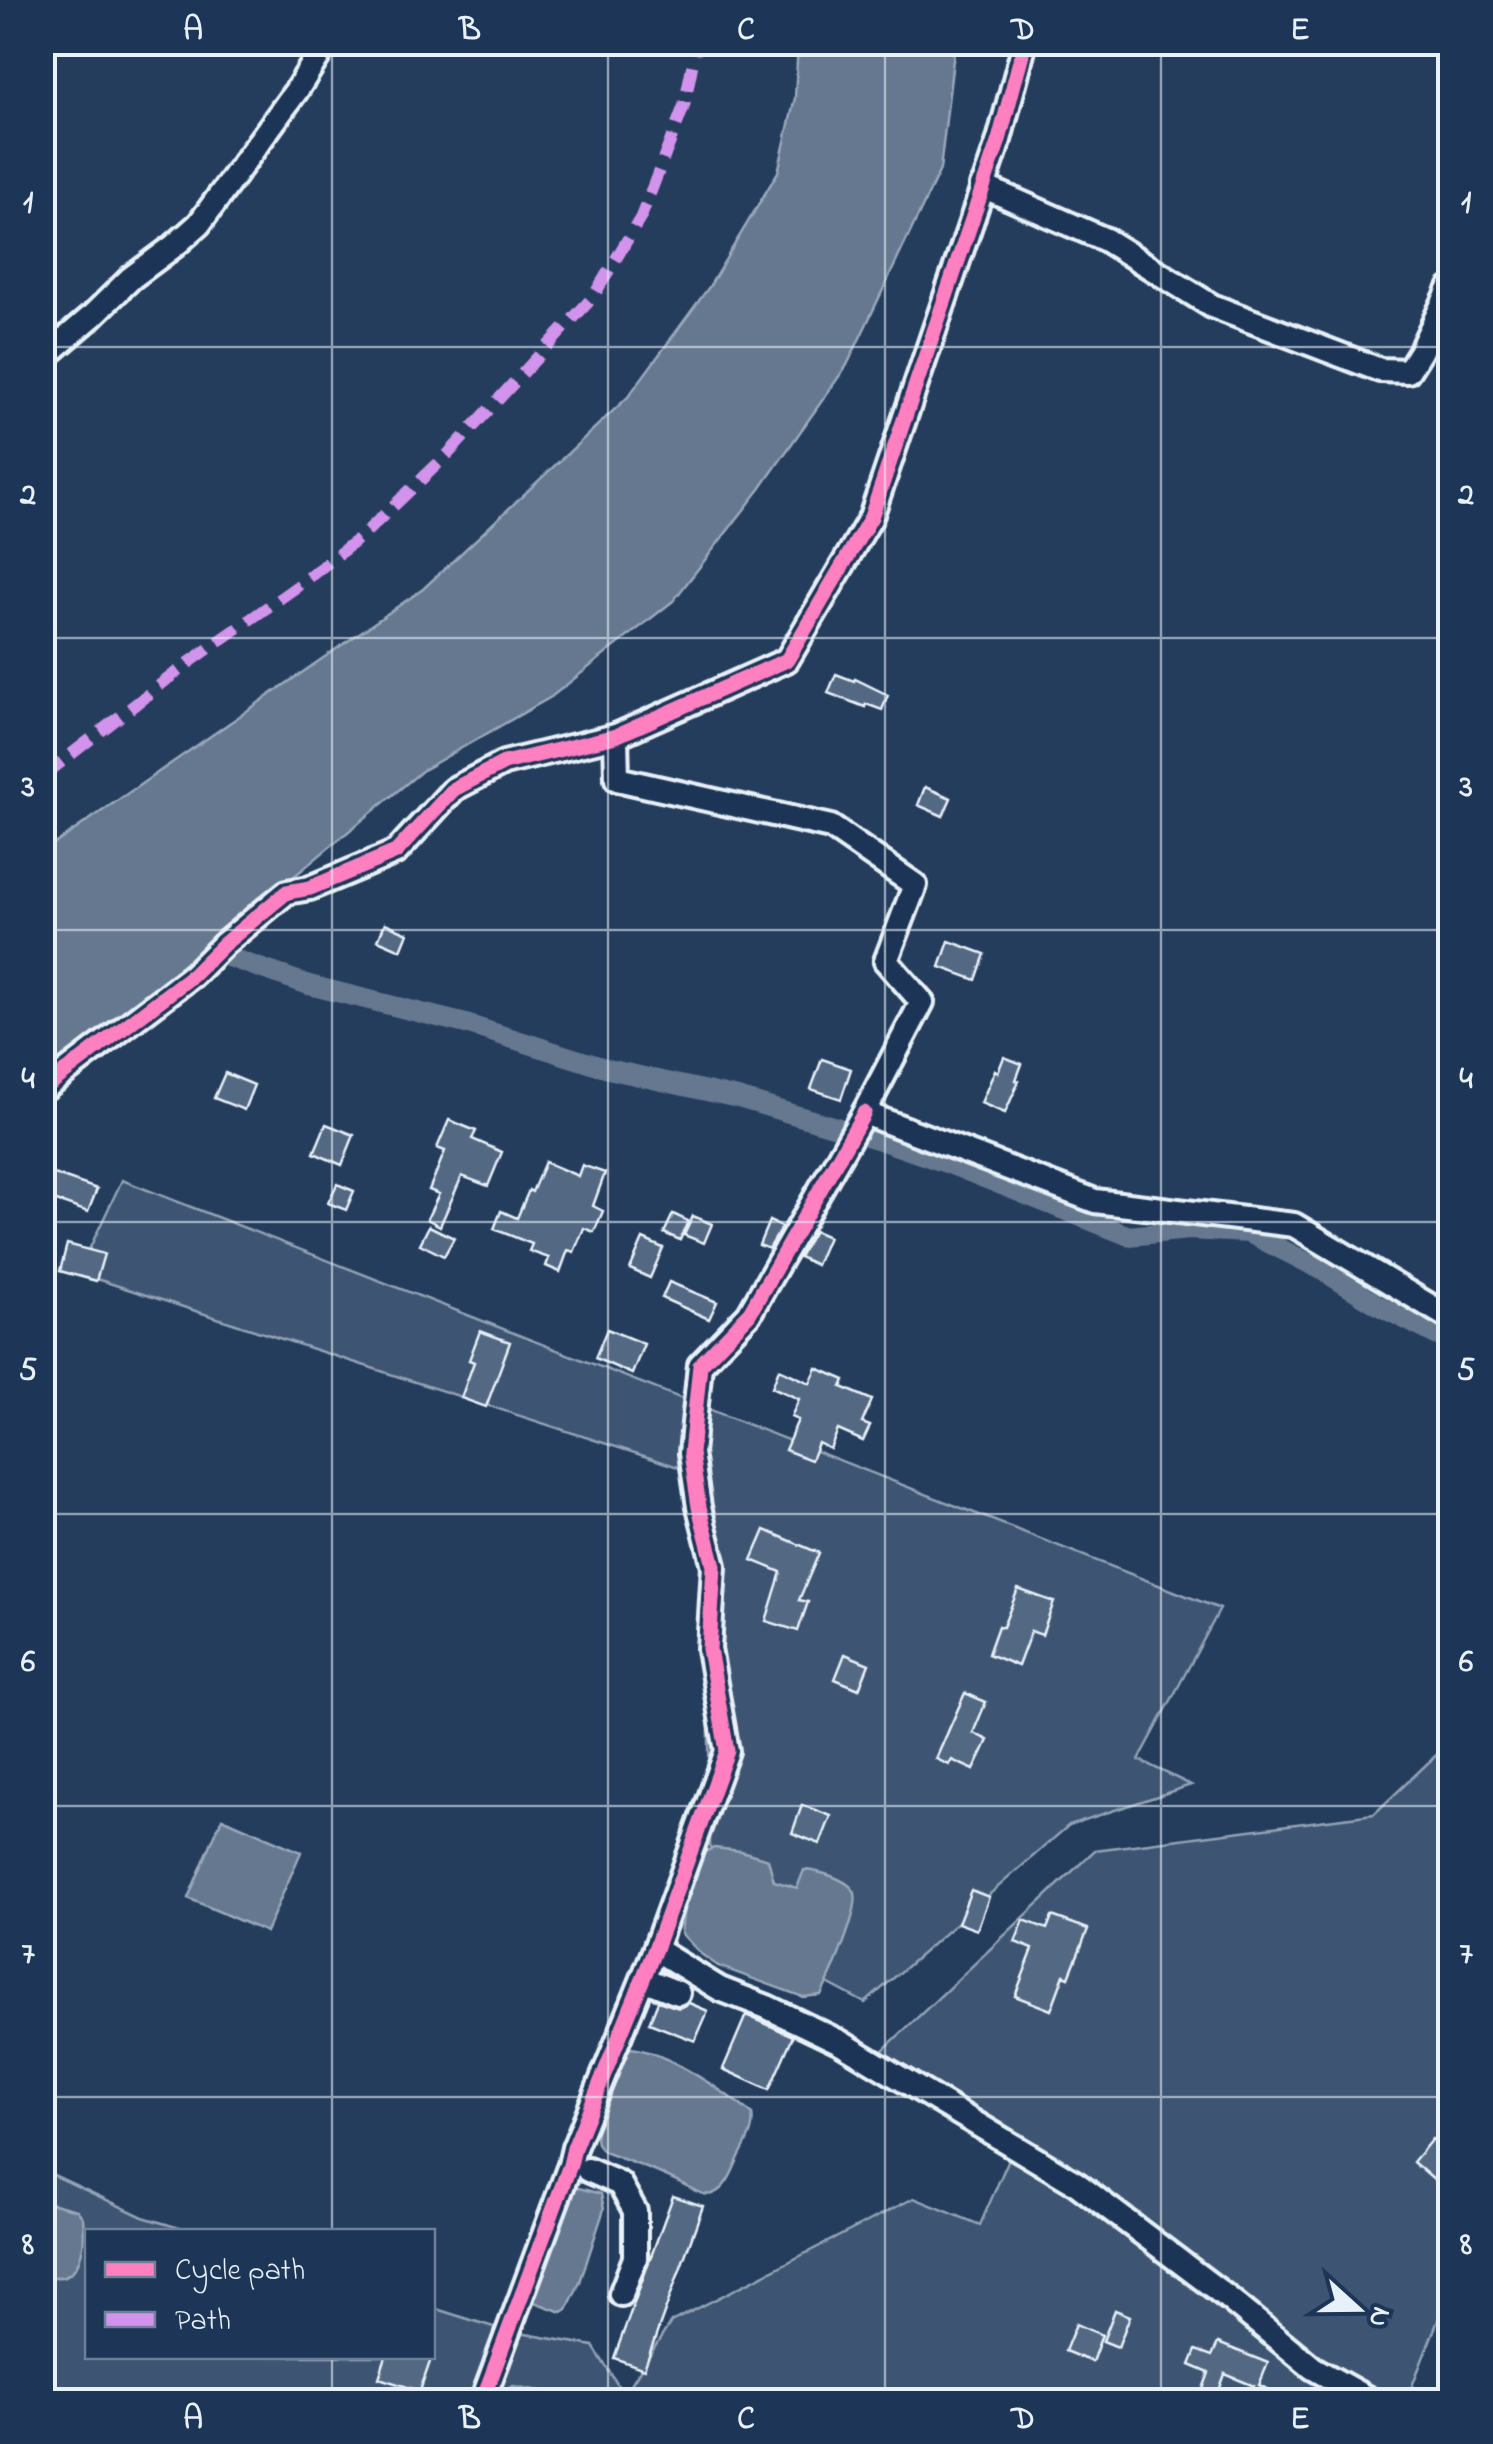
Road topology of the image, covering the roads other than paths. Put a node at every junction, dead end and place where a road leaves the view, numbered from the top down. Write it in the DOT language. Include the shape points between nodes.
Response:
graph roads {
  1 [pos="327,42"];
  2 [pos="1025,42"];
  3 [pos="982,186"];
  4 [pos="1450,289"];
  5 [pos="42,359"];
  6 [pos="616,736"];
  7 [pos="42,1090"];
  8 [pos="861,1117"];
  9 [pos="1450,1318"];
  10 [pos="655,1949"];
  11 [pos="643,1978"];
  12 [pos="678,1993"];
  13 [pos="588,2170"];
  14 [pos="621,2294"];
  15 [pos="482,2402"];
  16 [pos="1374,2402"];
  1 -- 5 [label="street" via="199,224"];
  2 -- 3 [label="street"];
  3 -- 4 [label="street" via="1106,240 1212,306 1380,370 1408,370"];
  3 -- 6 [label="street" via="871,518 787,660"];
  6 -- 7 [label="street" via="504,763 454,789 396,852 288,892 193,975"];
  6 -- 8 [label="street" via="617,780 831,827 915,885 886,961 922,1002"];
  8 -- 9 [label="street" via="1095,1202 1294,1224"];
  8 -- 10 [label="street" via="749,1314 700,1364 691,1452 714,1566 709,1649 728,1751"];
  10 -- 11 [label="street"];
  10 -- 16 [label="street" via="720,1988 840,2042 1077,2184 1313,2368"];
  11 -- 12 [label="street"];
  11 -- 15 [label="street"];
  13 -- 14 [label="street" via="620,2184 634,2210 635,2258"];
}
